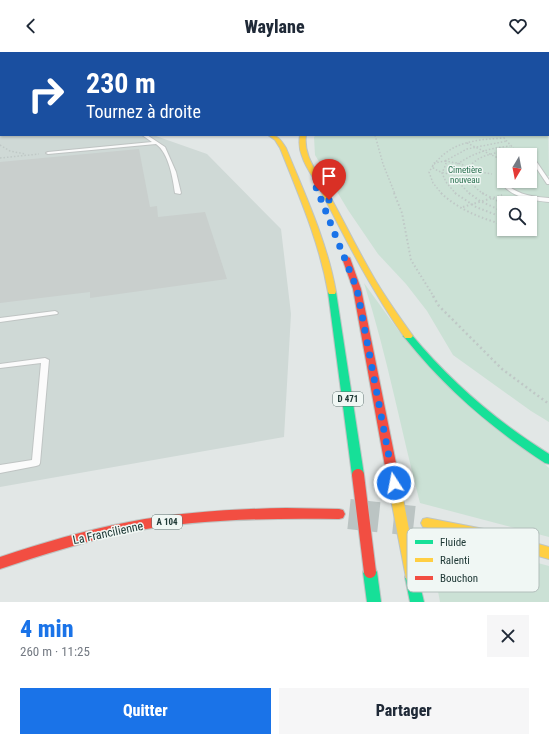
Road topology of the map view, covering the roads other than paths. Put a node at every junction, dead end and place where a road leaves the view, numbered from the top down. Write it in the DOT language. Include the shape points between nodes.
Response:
graph roads {
  1 [pos="146,136"];
  2 [pos="272,136"];
  3 [pos="303,136"];
  4 [pos="157,143"];
  5 [pos="48,153"];
  6 [pos="537,166"];
  7 [pos="315,177"];
  8 [pos="548,181"];
  9 [pos="508,188"];
  10 [pos="178,193"];
  11 [pos="549,200"];
  12 [pos="337,238"];
  13 [pos="342,250"];
  14 [pos="55,313"];
  15 [pos="0,320"];
  16 [pos="0,366"];
  17 [pos="549,460"];
  18 [pos="0,469"];
  19 [pos="339,514"];
  20 [pos="427,523"];
  21 [pos="451,528"];
  22 [pos="539,550"];
  23 [pos="407,551"];
  24 [pos="549,553"];
  25 [pos="0,563"];
  26 [pos="415,592"];
  27 [pos="374,602"];
  28 [pos="417,602"];
  1 -- 4 [label="lane"];
  2 -- 27 [label="main road, D 471, bridge" via="283,148 330,274"];
  3 -- 7 [label="main road" via="302,144"];
  4 -- 5 [label="lane"];
  4 -- 10 [label="lane" via="163,147 174,172"];
  6 -- 8 [label="lane"];
  7 -- 12 [label="main road" via="316,187"];
  7 -- 17 [label="main road" via="362,266 430,364 467,401 494,423"];
  9 -- 11 [label="lane" via="531,198"];
  13 -- 23 [label="main road, D 471, bridge" via="358,295"];
  14 -- 15 [label="lane"];
  16 -- 18 [label="lane" via="45,360 36,463"];
  19 -- 25 [label="main road, La Francilienne / A 104" via="279,512 139,526 92,536"];
  20 -- 21 [label="main road"];
  22 -- 24 [label="main road"];
  26 -- 28 [label="main road, D 471, bridge"];
}
